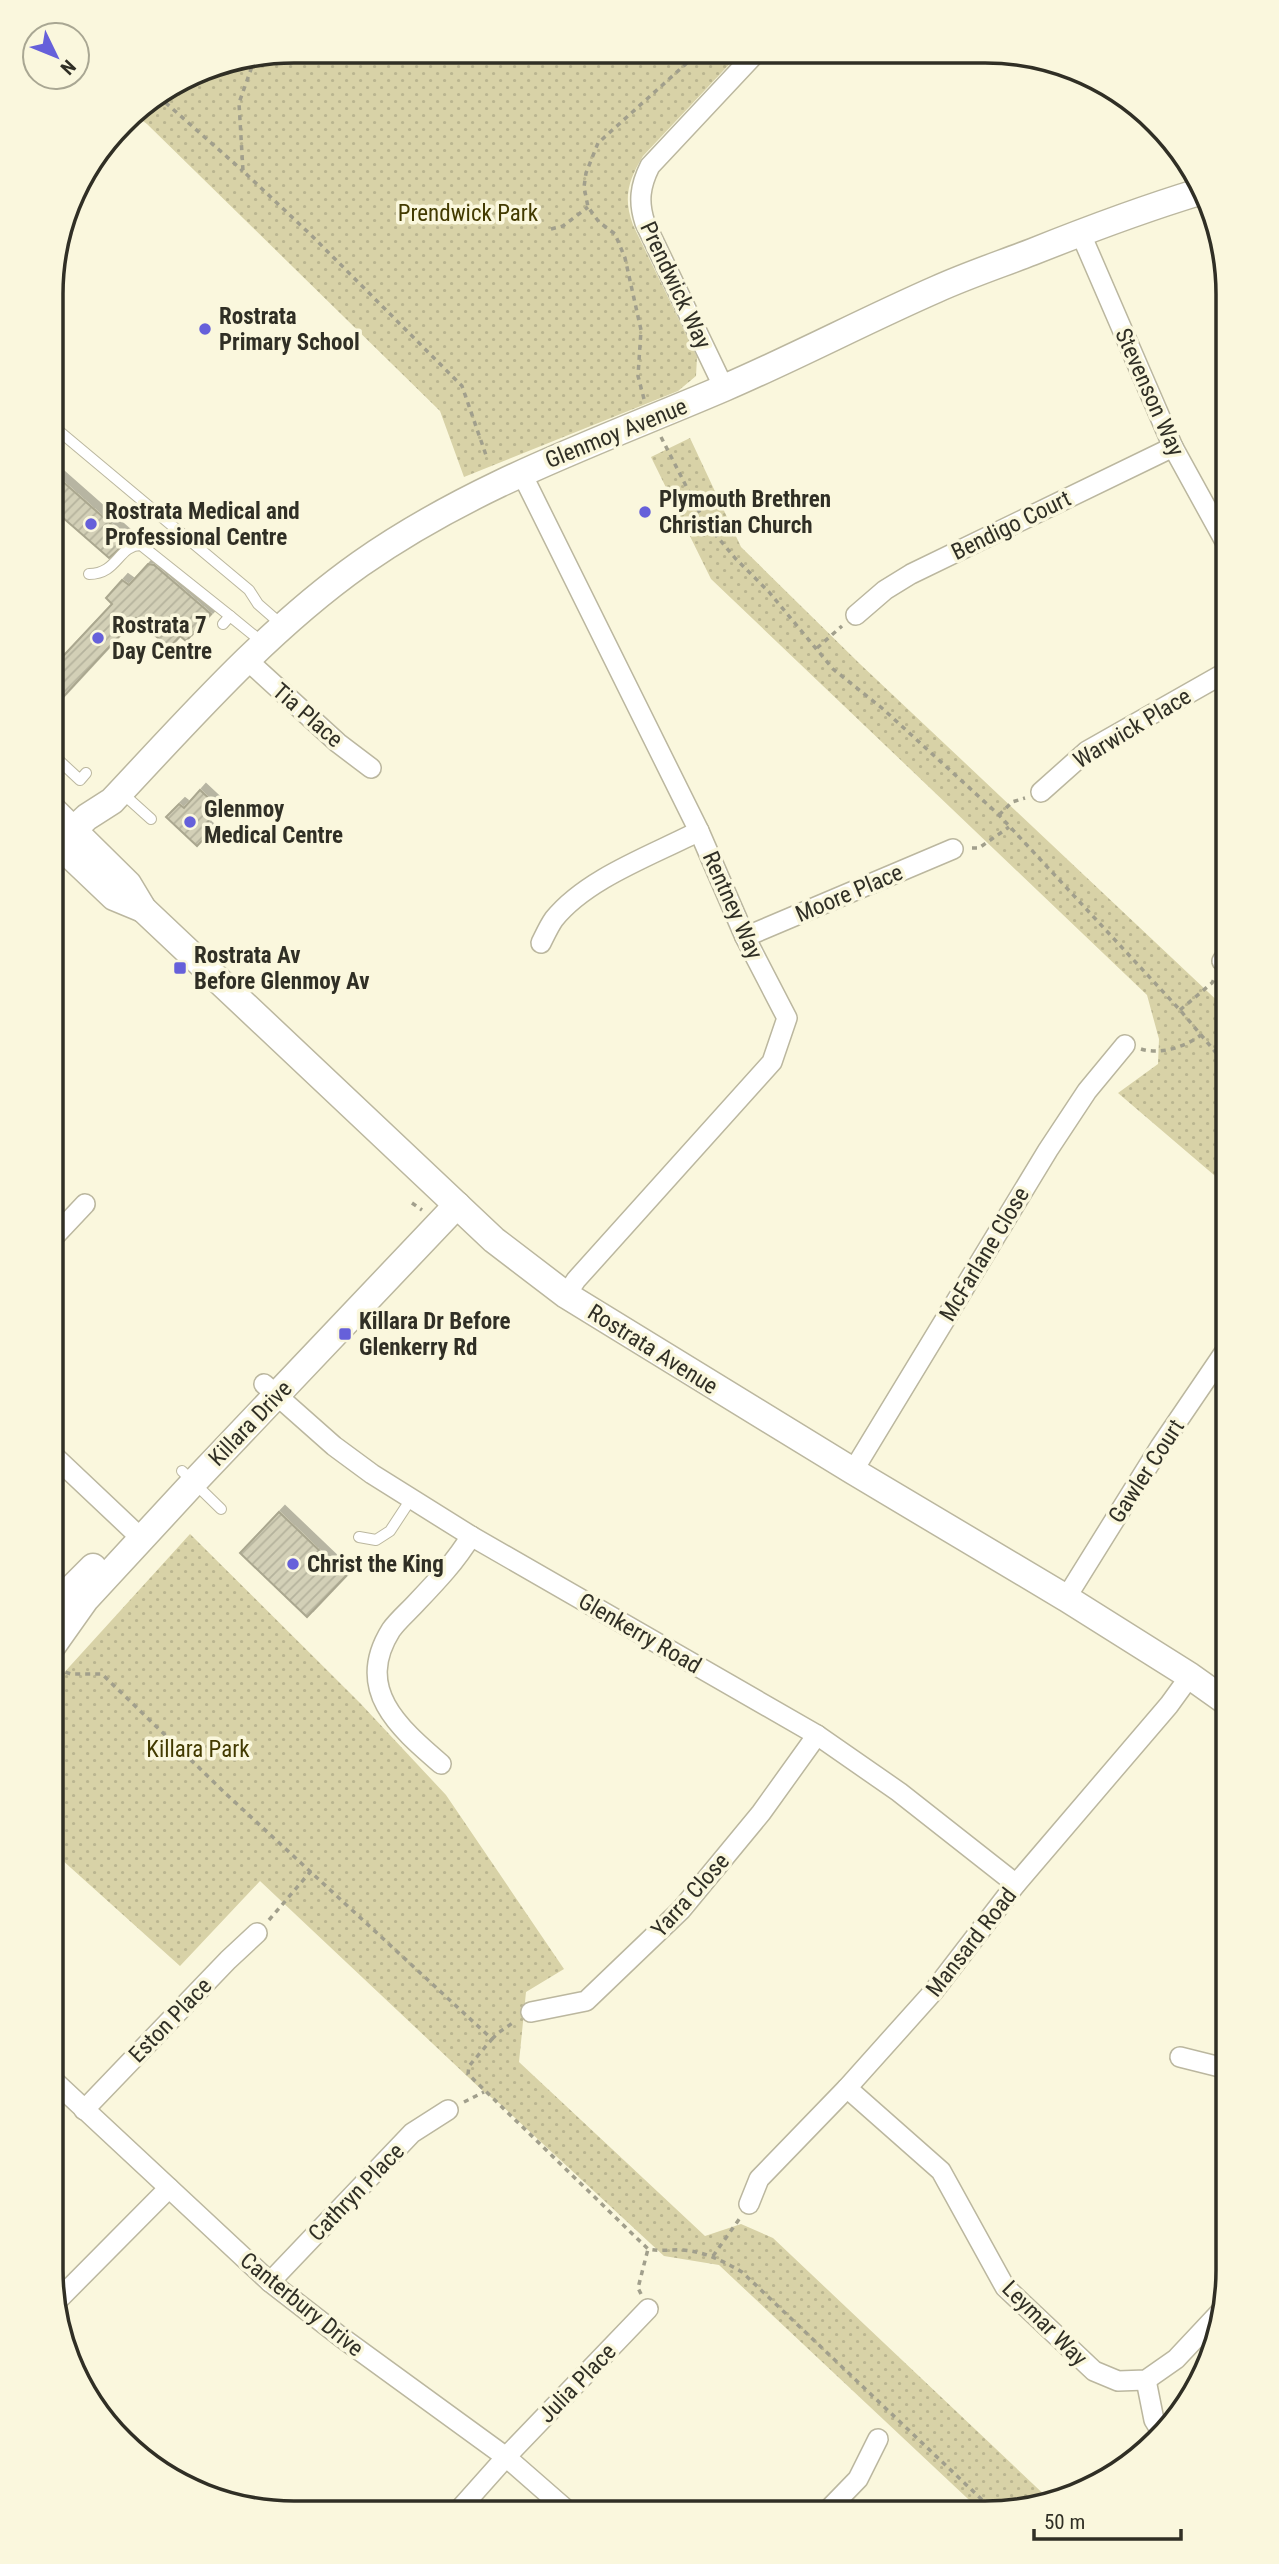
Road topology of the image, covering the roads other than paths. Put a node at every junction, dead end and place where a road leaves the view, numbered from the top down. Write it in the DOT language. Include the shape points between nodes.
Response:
graph roads {
  1 [pos="747,63"];
  2 [pos="1193,194"];
  3 [pos="1080,232"];
  4 [pos="724,388"];
  5 [pos="63,434"];
  6 [pos="1173,447"];
  7 [pos="521,472"];
  8 [pos="1216,525"];
  9 [pos="89,574"];
  10 [pos="856,615"];
  11 [pos="284,626"];
  12 [pos="255,652"];
  13 [pos="1216,678"];
  14 [pos="63,764"];
  15 [pos="371,768"];
  16 [pos="86,773"];
  17 [pos="1041,792"];
  18 [pos="117,796"];
  19 [pos="151,819"];
  20 [pos="699,831"];
  21 [pos="68,842"];
  22 [pos="953,849"];
  23 [pos="745,937"];
  24 [pos="541,943"];
  25 [pos="1125,1045"];
  26 [pos="450,1199"];
  27 [pos="85,1204"];
  28 [pos="63,1227"];
  29 [pos="566,1295"];
  30 [pos="1216,1365"];
  31 [pos="271,1390"];
  32 [pos="63,1464"];
  33 [pos="853,1471"];
  34 [pos="188,1476"];
  35 [pos="411,1499"];
  36 [pos="221,1509"];
  37 [pos="136,1533"];
  38 [pos="359,1536"];
  39 [pos="471,1536"];
  40 [pos="63,1598"];
  41 [pos="1066,1598"];
  42 [pos="63,1631"];
  43 [pos="1190,1676"];
  44 [pos="1216,1694"];
  45 [pos="817,1735"];
  46 [pos="441,1764"];
  47 [pos="1016,1884"];
  48 [pos="257,1933"];
  49 [pos="531,2012"];
  50 [pos="1180,2057"];
  51 [pos="1216,2066"];
  52 [pos="847,2088"];
  53 [pos="63,2090"];
  54 [pos="84,2110"];
  55 [pos="448,2110"];
  56 [pos="169,2188"];
  57 [pos="749,2204"];
  58 [pos="270,2282"];
  59 [pos="64,2294"];
  60 [pos="648,2309"];
  61 [pos="1210,2322"];
  62 [pos="1146,2380"];
  63 [pos="1156,2424"];
  64 [pos="878,2440"];
  65 [pos="506,2457"];
  66 [pos="467,2501"];
  67 [pos="556,2501"];
  68 [pos="837,2501"];
  1 -- 4 [label="street, Prendwick Way" via="650,166 640,200 645,223"];
  2 -- 3 [label="street, Glenmoy Avenue"];
  3 -- 4 [label="street, Glenmoy Avenue" via="939,288"];
  3 -- 6 [label="street, Stevenson Way"];
  4 -- 7 [label="street, Glenmoy Avenue"];
  5 -- 11 [label="lane" via="249,590"];
  6 -- 8 [label="street, Stevenson Way"];
  6 -- 10 [label="street, Bendigo Court" via="911,574"];
  7 -- 11 [label="street, Glenmoy Avenue" via="392,542"];
  7 -- 20 [label="street, Rentney Way"];
  9 -- 12 [label="lane" via="100,574 128,548 141,545 227,620"];
  11 -- 12 [label="street, Glenmoy Avenue"];
  12 -- 15 [label="street, Tia Place" via="304,714"];
  12 -- 18 [label="street, Glenmoy Avenue"];
  13 -- 17 [label="street, Warwick Place" via="1104,741"];
  14 -- 16 [label="lane" via="80,780"];
  18 -- 19 [label="lane"];
  18 -- 21 [label="street, Glenmoy Avenue"];
  20 -- 23 [label="street, Rentney Way"];
  20 -- 24 [label="street" via="579,896 554,919"];
  21 -- 26 [label="street, Rostrata Avenue" via="128,884 143,909"];
  22 -- 23 [label="street, Moore Place"];
  23 -- 29 [label="street, Rentney Way" via="786,1018 772,1062"];
  25 -- 33 [label="street, McFarlane Close" via="1048,1150"];
  26 -- 29 [label="street, Rostrata Avenue" via="494,1240"];
  26 -- 31 [label="street, Killara Drive"];
  27 -- 28 [label="street"];
  29 -- 33 [label="street, Rostrata Avenue"];
  30 -- 41 [label="street, Gawler Court"];
  31 -- 34 [label="street, Killara Drive"];
  31 -- 35 [label="street, Glenkerry Road" via="334,1446"];
  32 -- 37 [label="street"];
  33 -- 41 [label="street, Rostrata Avenue"];
  34 -- 36 [label="lane"];
  34 -- 37 [label="street, Killara Drive"];
  35 -- 38 [label="lane" via="390,1531 376,1540"];
  35 -- 39 [label="street, Glenkerry Road"];
  37 -- 40 [label="street, Killara Drive"];
  37 -- 42 [label="street, Killara Drive"];
  39 -- 45 [label="street, Glenkerry Road"];
  39 -- 46 [label="street" via="448,1570 392,1628 378,1656 377,1686 389,1710 410,1737"];
  41 -- 43 [label="street, Rostrata Avenue"];
  43 -- 44 [label="street, Rostrata Avenue"];
  43 -- 47 [label="street, Mansard Road"];
  45 -- 47 [label="street, Glenkerry Road" via="899,1792"];
  45 -- 49 [label="street, Yarra Close" via="761,1813 681,1910 586,2001"];
  47 -- 52 [label="street, Mansard Road" via="933,1992"];
  48 -- 54 [label="street, Eston Place"];
  50 -- 51 [label="street"];
  52 -- 57 [label="street, Mansard Road" via="759,2179"];
  52 -- 62 [label="street, Leymar Way" via="941,2171 1005,2287 1094,2371 1118,2381"];
  53 -- 54 [label="street, Canterbury Drive"];
  54 -- 56 [label="street, Canterbury Drive"];
  55 -- 58 [label="street, Cathryn Place" via="412,2133"];
  56 -- 58 [label="street, Canterbury Drive"];
  56 -- 59 [label="street"];
  58 -- 65 [label="street, Canterbury Drive"];
  60 -- 65 [label="street, Julia Place"];
  61 -- 62 [label="street" via="1176,2359"];
  62 -- 63 [label="street"];
  64 -- 68 [label="street" via="858,2479"];
  65 -- 66 [label="street, Julia Place"];
  65 -- 67 [label="street, Canterbury Drive"];
}
